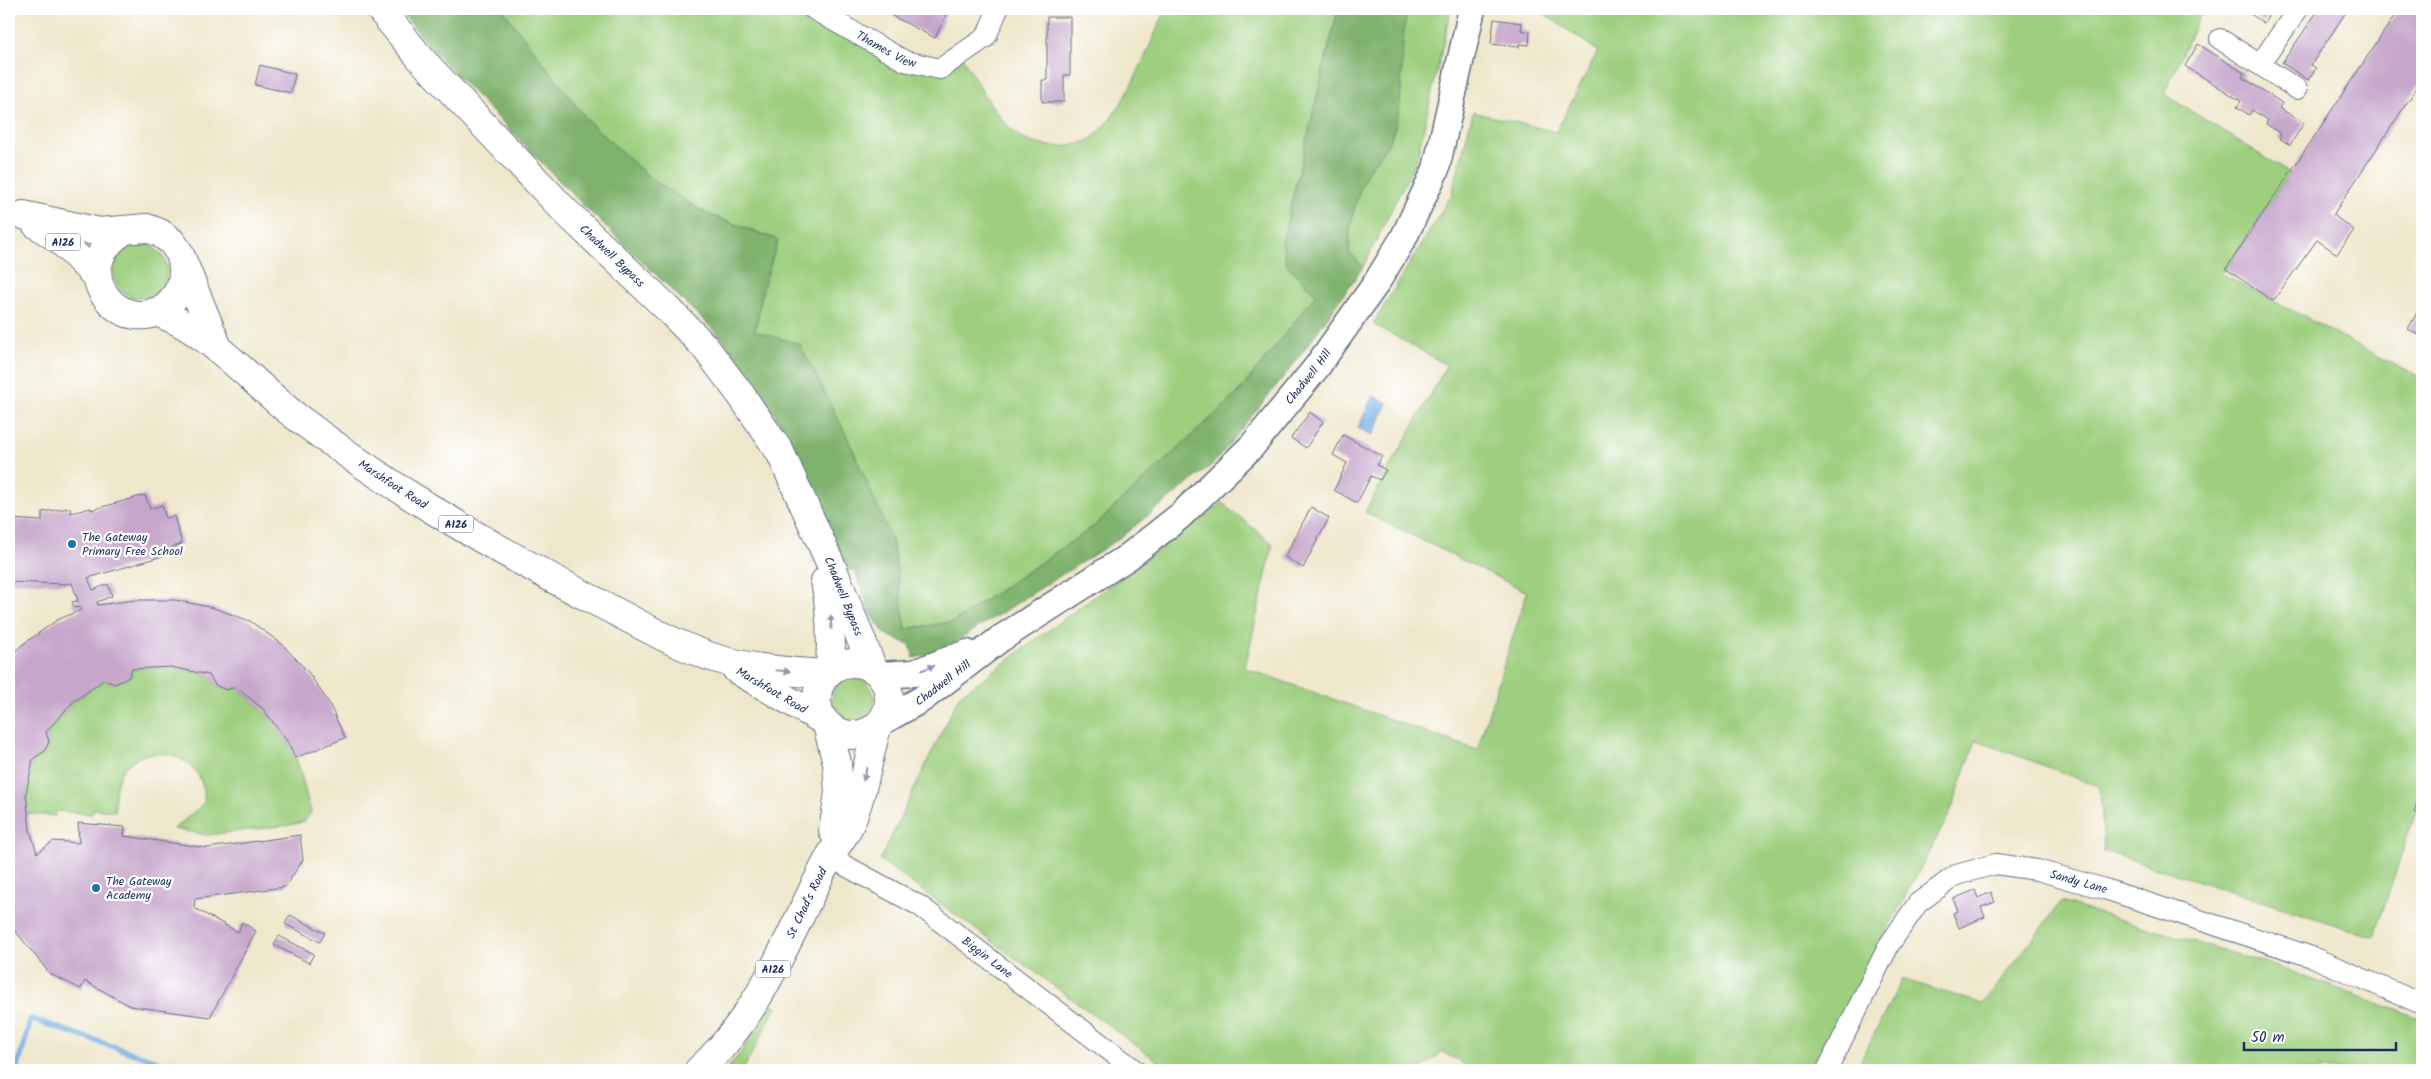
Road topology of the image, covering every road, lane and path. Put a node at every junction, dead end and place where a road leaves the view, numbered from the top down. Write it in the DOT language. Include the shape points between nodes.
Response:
graph roads {
  1 [pos="380,9"];
  2 [pos="814,9"];
  3 [pos="998,9"];
  4 [pos="1472,9"];
  5 [pos="2298,9"];
  6 [pos="2220,39"];
  7 [pos="2260,64"];
  8 [pos="2297,89"];
  9 [pos="16,211"];
  10 [pos="122,232"];
  11 [pos="179,252"];
  12 [pos="97,277"];
  13 [pos="154,312"];
  14 [pos="219,350"];
  15 [pos="813,525"];
  16 [pos="1000,639"];
  17 [pos="718,659"];
  18 [pos="828,672"];
  19 [pos="877,672"];
  20 [pos="826,723"];
  21 [pos="880,724"];
  22 [pos="830,857"];
  23 [pos="2422,1004"];
  24 [pos="699,1070"];
  25 [pos="1135,1070"];
  26 [pos="1827,1070"];
  1 -- 15 [label="main road, Chadwell Bypass" via="421,59 565,211 704,346 780,452"];
  2 -- 3 [label="street, Thames View" via="905,61 940,69 986,37"];
  4 -- 16 [label="street, Chadwell Hill" via="1436,169 1391,259 1316,368 1252,446 1180,516 1128,557"];
  5 -- 7 [label="street"];
  6 -- 7 [label="street"];
  7 -- 8 [label="street"];
  9 -- 10 [label="main road, Marshfoot Road / A126" via="78,228"];
  9 -- 12 [label="main road, Marshfoot Road / A126" via="60,240"];
  10 -- 11 [label="main road, Marshfoot Road / A126" via="147,228 171,241"];
  10 -- 12 [label="main road" via="102,251 97,263"];
  11 -- 13 [label="main road" via="182,284 168,304"];
  11 -- 14 [label="main road, Marshfoot Road / A126"];
  12 -- 13 [label="main road, Marshfoot Road / A126" via="101,290 115,307 131,314"];
  13 -- 14 [label="main road, Marshfoot Road / A126" via="171,316"];
  14 -- 17 [label="main road, Marshfoot Road / A126" via="295,415 406,494 506,554 663,636"];
  18 -- 15 [label="main road, Chadwell Bypass, one-way" via="832,641 830,601"];
  15 -- 19 [label="main road, Chadwell Bypass"];
  19 -- 16 [label="street, Chadwell Hill, one-way" via="914,673"];
  16 -- 21 [label="street, Chadwell Hill" via="922,699"];
  17 -- 18 [label="main road, Marshfoot Road / A126, one-way" via="778,671"];
  17 -- 20 [label="main road, Marshfoot Road / A126"];
  18 -- 19 [label="main road" via="843,664 854,663"];
  18 -- 20 [label="main road" via="820,682 816,698 820,715"];
  19 -- 21 [label="main road" via="886,683 890,700"];
  20 -- 21 [label="main road" via="837,732 850,736 863,734"];
  20 -- 22 [label="main road, St Chad's Road / A126" via="837,763 839,793"];
  21 -- 22 [label="main road, St Chad's Road / A126, one-way" via="849,826"];
  22 -- 24 [label="main road, St Chad's Road / A126" via="750,1010 728,1040"];
  22 -- 25 [label="street, Biggin Lane" via="920,906"];
  23 -- 26 [label="street, Sandy Lane" via="2312,957 2105,889 2037,870 1996,864 1956,875 1918,903 1889,945"];
}
